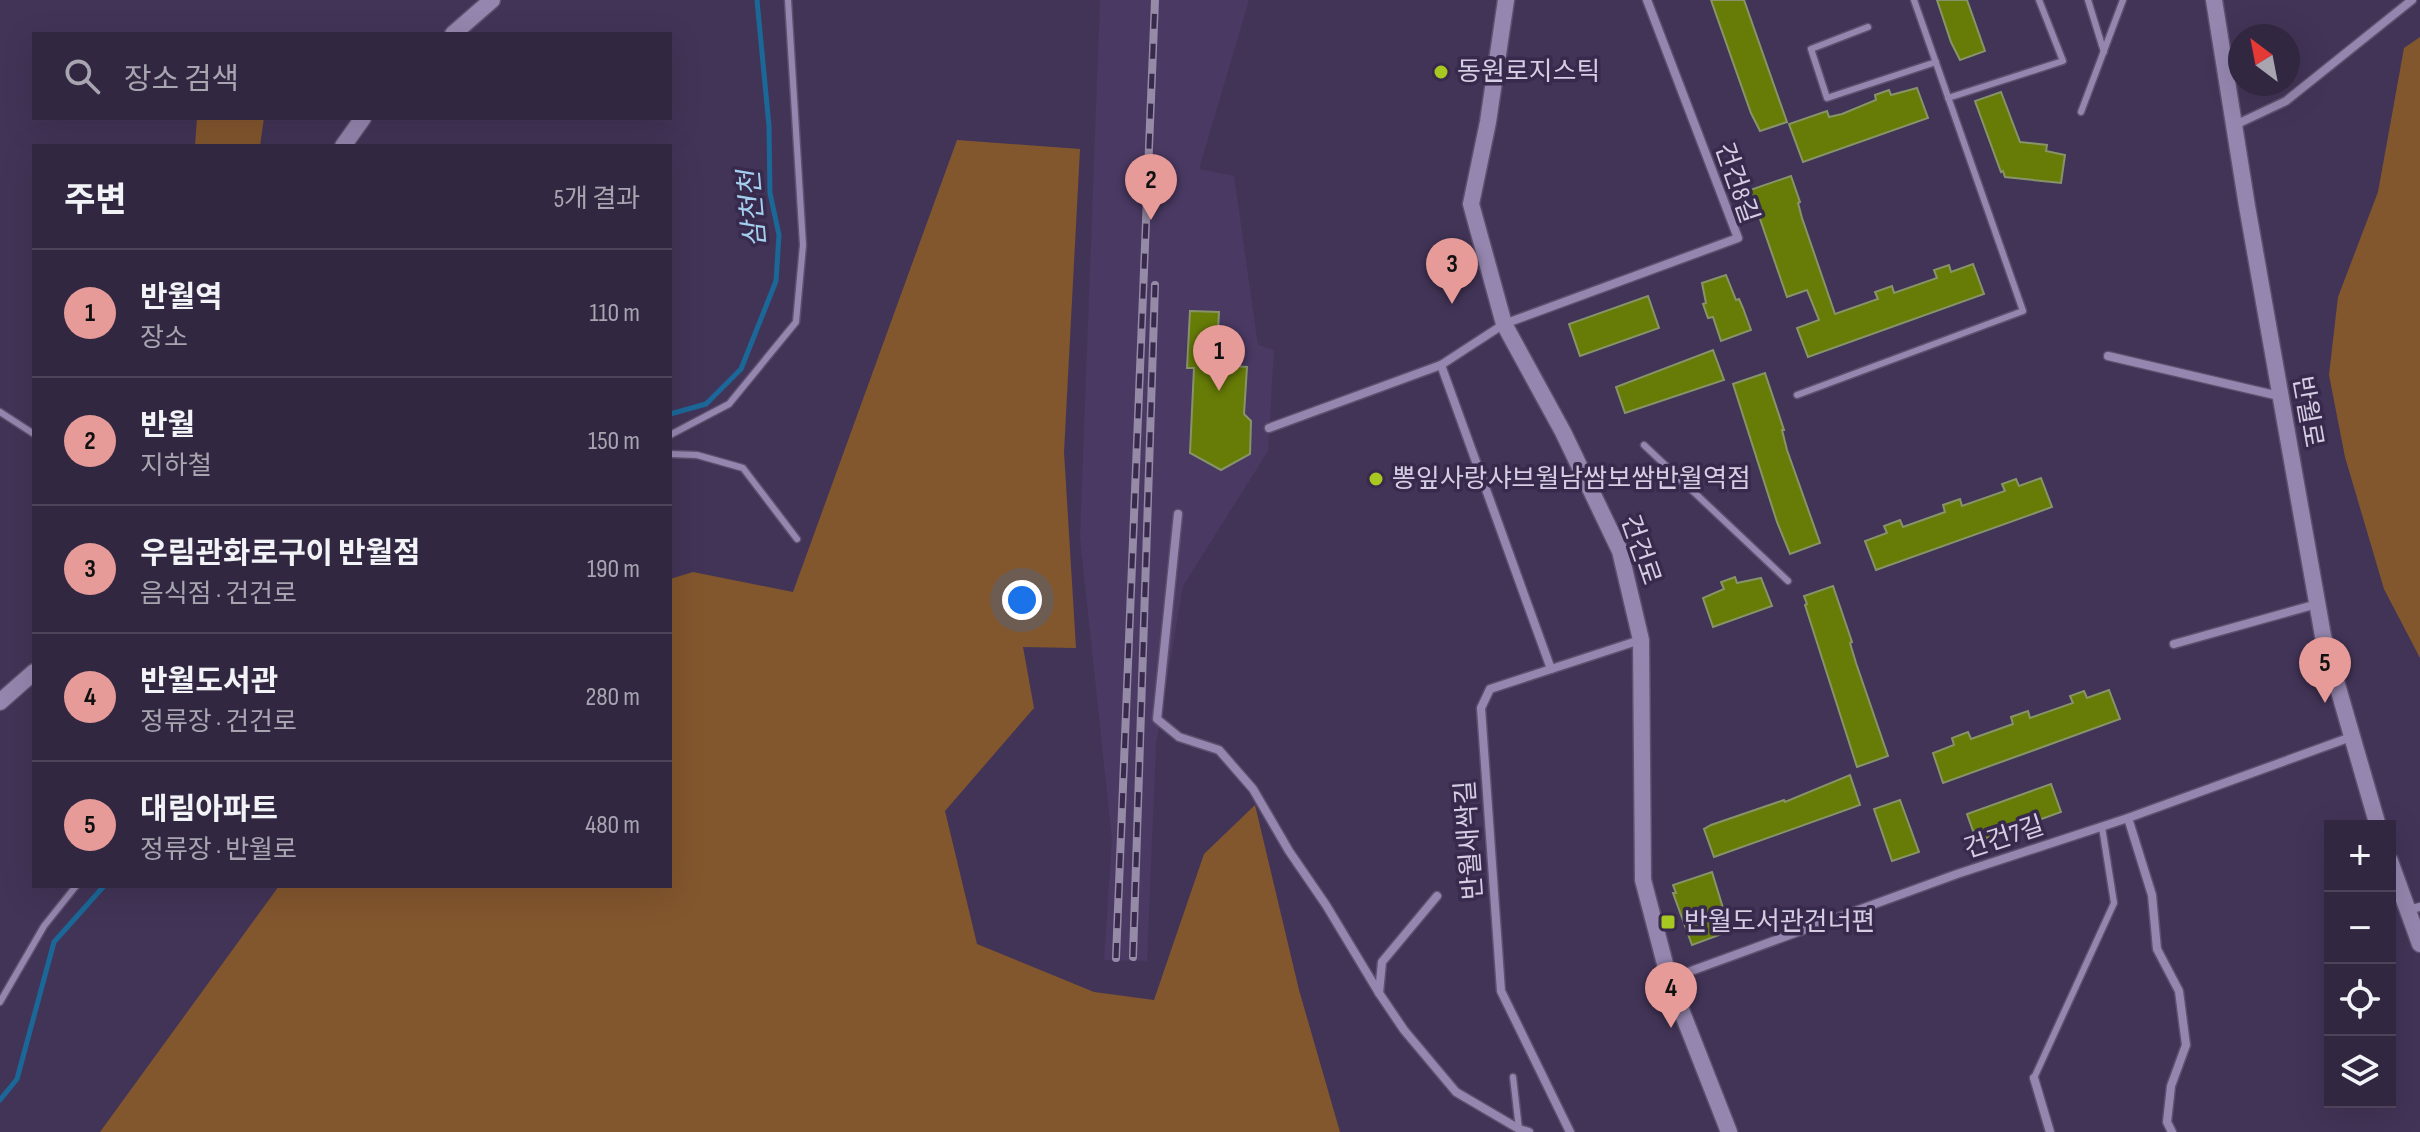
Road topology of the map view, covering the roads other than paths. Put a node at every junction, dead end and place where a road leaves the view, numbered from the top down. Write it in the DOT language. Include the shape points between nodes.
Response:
graph roads {
  1 [pos="492,0"];
  2 [pos="788,0"];
  3 [pos="1506,0"];
  4 [pos="1647,0"];
  5 [pos="1914,0"];
  6 [pos="2039,0"];
  7 [pos="2088,0"];
  8 [pos="2123,0"];
  9 [pos="2214,0"];
  10 [pos="2412,0"];
  11 [pos="1868,27"];
  12 [pos="455,32"];
  13 [pos="2104,52"];
  14 [pos="1936,62"];
  15 [pos="1948,98"];
  16 [pos="2081,112"];
  17 [pos="362,120"];
  18 [pos="2234,125"];
  19 [pos="344,144"];
  20 [pos="1504,324"];
  21 [pos="2108,356"];
  22 [pos="1441,365"];
  23 [pos="1797,395"];
  24 [pos="2279,396"];
  25 [pos="0,412"];
  26 [pos="1269,428"];
  27 [pos="32,433"];
  28 [pos="672,434"];
  29 [pos="1644,445"];
  30 [pos="672,454"];
  31 [pos="1178,514"];
  32 [pos="797,539"];
  33 [pos="1788,581"];
  34 [pos="2317,604"];
  35 [pos="1641,640"];
  36 [pos="2174,644"];
  37 [pos="1551,669"];
  38 [pos="32,674"];
  39 [pos="0,702"];
  40 [pos="2351,737"];
  41 [pos="2128,818"];
  42 [pos="2376,820"];
  43 [pos="2102,827"];
  44 [pos="2396,873"];
  45 [pos="74,888"];
  46 [pos="1437,896"];
  47 [pos="2414,908"];
  48 [pos="2420,944"];
  49 [pos="1669,979"];
  50 [pos="1379,993"];
  51 [pos="0,1002"];
  52 [pos="1513,1077"];
  53 [pos="2034,1078"];
  54 [pos="1519,1129"];
  55 [pos="1529,1132"];
  56 [pos="1570,1132"];
  57 [pos="1729,1132"];
  58 [pos="2050,1132"];
  59 [pos="2172,1132"];
  1 -- 12 [label="street"];
  2 -- 28 [label="lane" via="803,245 796,322 729,404"];
  3 -- 20 [label="street, 건건로" via="1471,204"];
  4 -- 20 [label="street, 건건8길" via="1738,238"];
  5 -- 14 [label="lane"];
  6 -- 15 [label="lane" via="2063,61"];
  7 -- 13 [label="lane"];
  8 -- 13 [label="lane"];
  9 -- 18 [label="street, 반월로"];
  10 -- 18 [label="street" via="2286,101"];
  11 -- 14 [label="lane" via="1811,49 1827,98"];
  13 -- 16 [label="lane"];
  14 -- 15 [label="lane"];
  15 -- 23 [label="lane" via="2023,311"];
  17 -- 19 [label="street"];
  18 -- 24 [label="street, 반월로"];
  20 -- 22 [label="street"];
  20 -- 35 [label="street, 건건로" via="1620,551"];
  21 -- 24 [label="street"];
  22 -- 26 [label="street"];
  22 -- 37 [label="street"];
  24 -- 34 [label="street, 반월로"];
  25 -- 27 [label="lane"];
  29 -- 33 [label="lane"];
  30 -- 32 [label="lane" via="743,468"];
  31 -- 50 [label="street" via="1157,719 1179,737 1219,750 1253,789"];
  34 -- 36 [label="street"];
  34 -- 40 [label="street, 반월로"];
  35 -- 37 [label="street, 반월새싹길"];
  35 -- 49 [label="street, 건건로" via="1643,880"];
  37 -- 56 [label="street, 반월새싹길" via="1490,689 1481,708 1501,991"];
  38 -- 39 [label="street"];
  40 -- 41 [label="street, 건건7길"];
  40 -- 42 [label="street, 반월로"];
  41 -- 43 [label="street, 건건7길"];
  41 -- 59 [label="street" via="2152,895 2157,949 2179,991 2186,1045 2171,1086 2167,1122"];
  43 -- 49 [label="street, 건건7길"];
  43 -- 53 [label="lane" via="2114,903"];
  44 -- 47 [label="street"];
  45 -- 51 [label="lane" via="44,926"];
  46 -- 50 [label="street" via="1382,962"];
  47 -- 48 [label="street"];
  49 -- 57 [label="street, 건건로"];
  50 -- 54 [label="street" via="1456,1092"];
  52 -- 54 [label="lane"];
  53 -- 58 [label="street"];
  54 -- 55 [label="street"];
}
